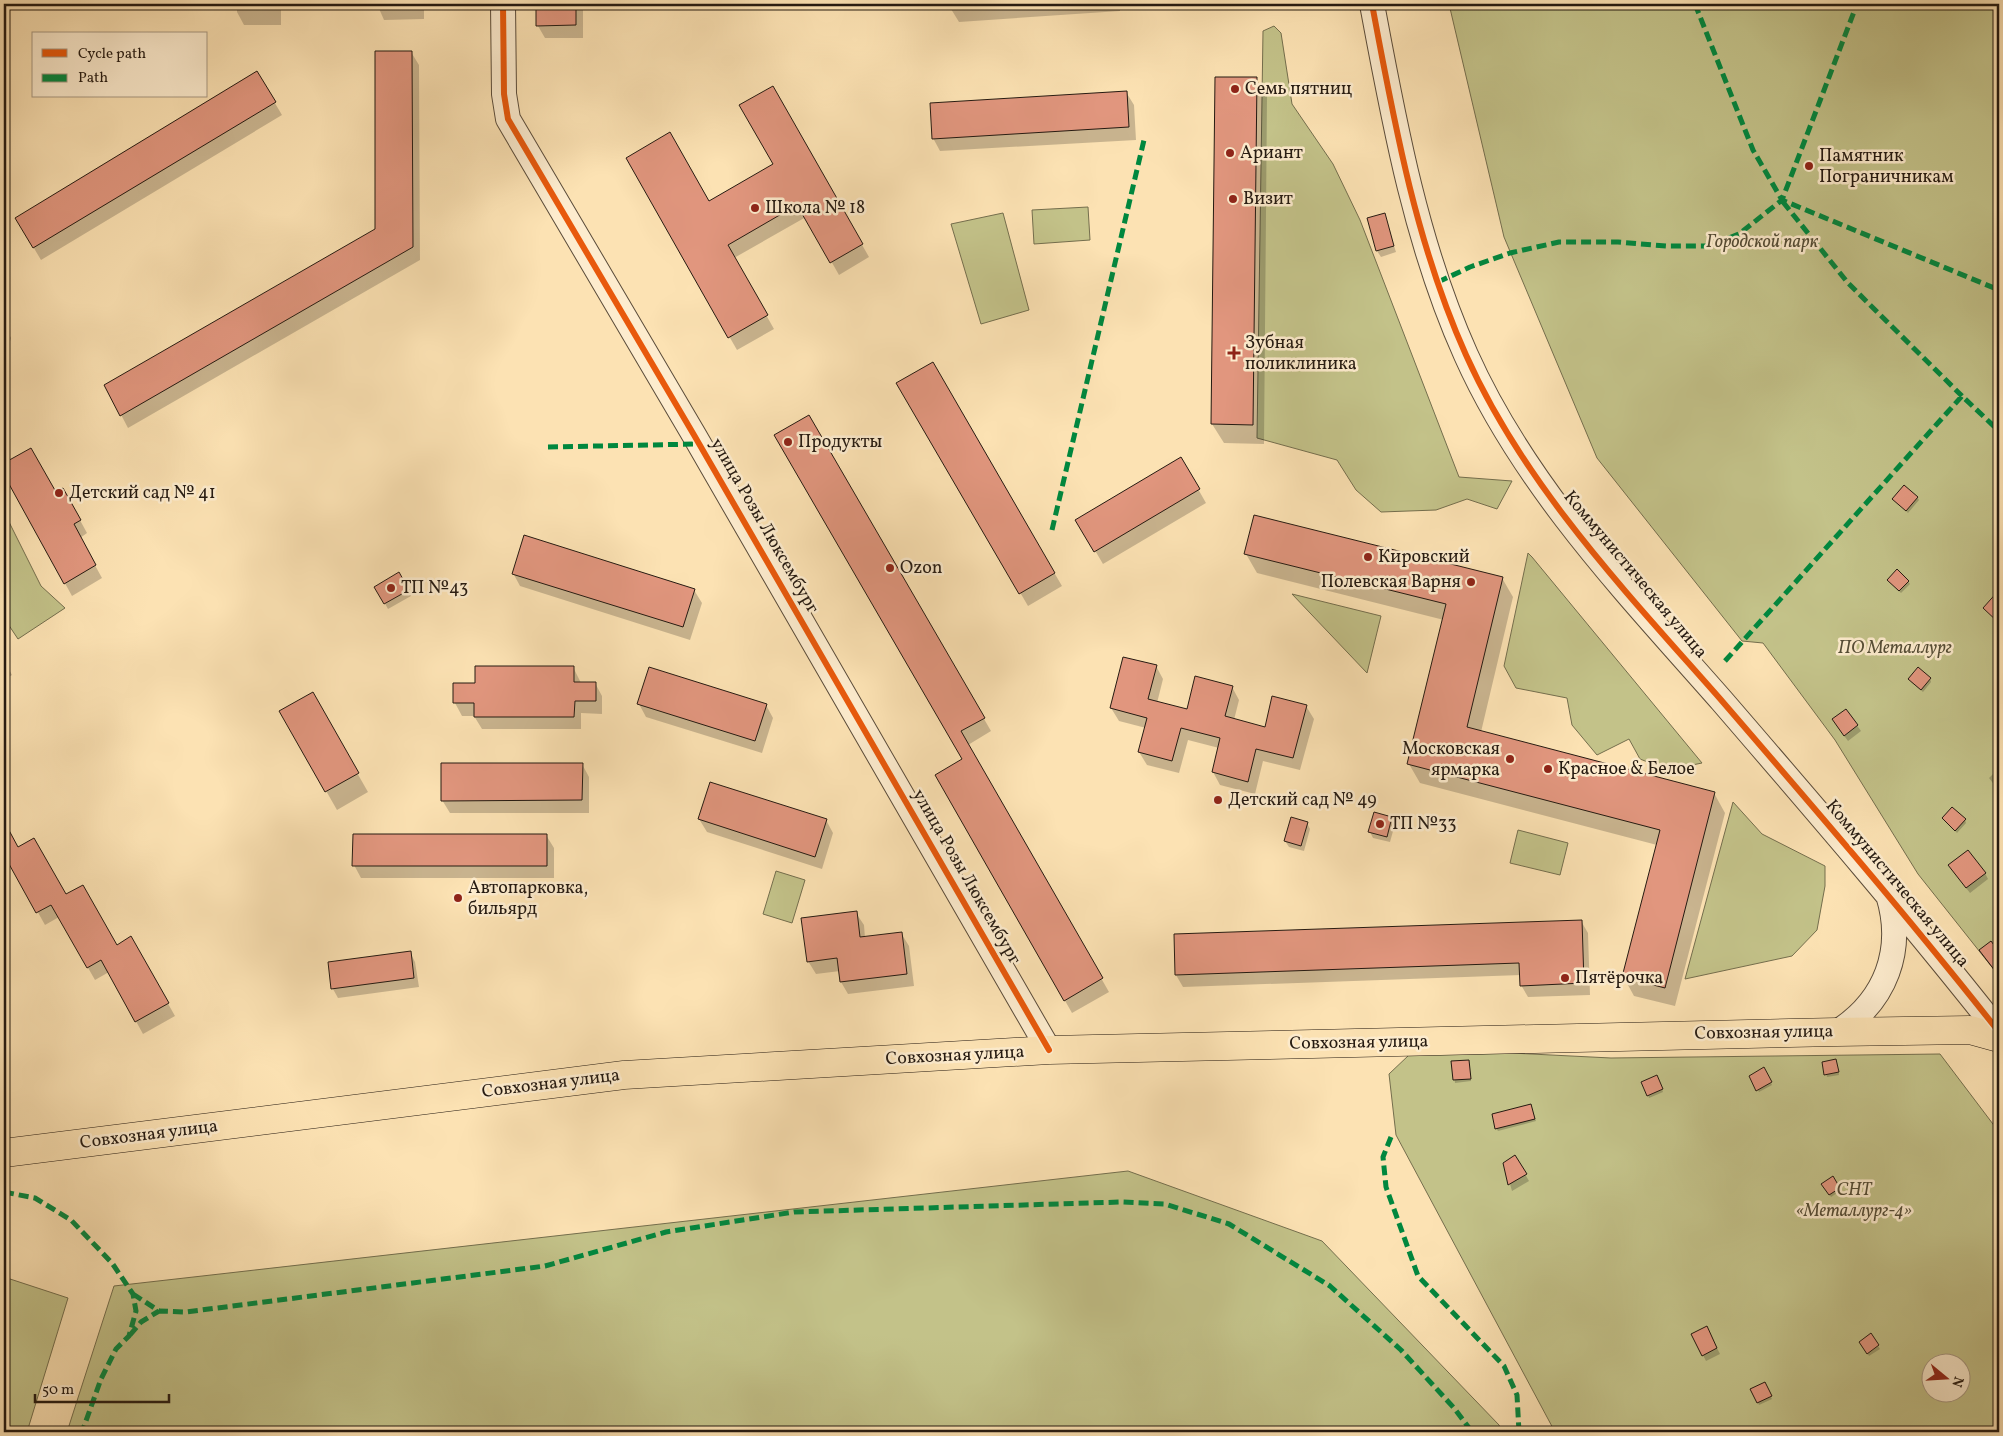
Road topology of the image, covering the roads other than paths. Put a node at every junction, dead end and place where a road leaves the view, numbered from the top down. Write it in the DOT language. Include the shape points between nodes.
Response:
graph roads {
  1 [pos="503,4"];
  2 [pos="1372,4"];
  3 [pos="1887,893"];
  4 [pos="1837,1032"];
  5 [pos="1999,1032"];
  6 [pos="1999,1038"];
  7 [pos="1049,1050"];
  8 [pos="4,1152"];
  1 -- 7 [label="street, улица Розы Люксембург" via="504,94 508,119"];
  2 -- 3 [label="street, Коммунистическая улица" via="1396,130 1438,282 1466,355 1500,419 1552,500 1606,569"];
  3 -- 4 [label="street" via="1895,935 1887,977 1867,1008"];
  3 -- 5 [label="street, Коммунистическая улица"];
  4 -- 6 [label="main road, Совхозная улица" via="1970,1030"];
  4 -- 7 [label="main road, Совхозная улица"];
  7 -- 8 [label="main road, Совхозная улица" via="624,1075"];
}
